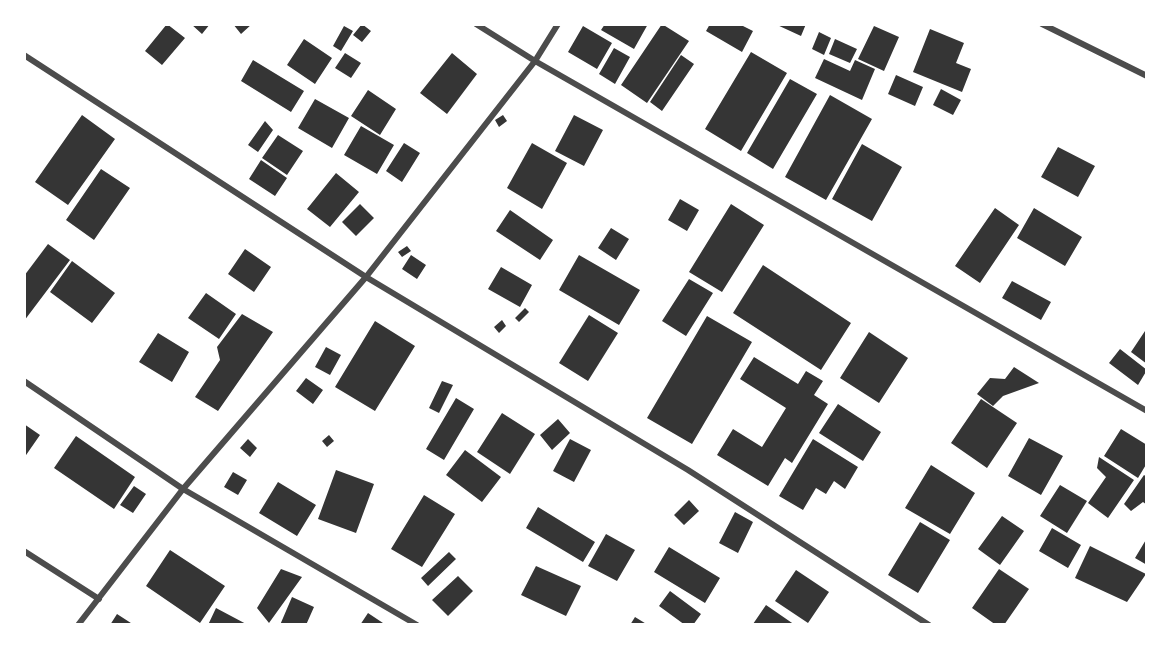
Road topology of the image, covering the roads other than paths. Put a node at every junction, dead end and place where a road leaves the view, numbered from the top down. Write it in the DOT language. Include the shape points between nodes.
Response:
graph roads {
  1 [pos="476,24"];
  2 [pos="558,24"];
  3 [pos="1042,24"];
  4 [pos="24,55"];
  5 [pos="535,61"];
  6 [pos="1147,75"];
  7 [pos="366,277"];
  8 [pos="24,381"];
  9 [pos="1147,411"];
  10 [pos="183,489"];
  11 [pos="24,551"];
  12 [pos="99,598"];
  13 [pos="78,625"];
  14 [pos="417,625"];
  15 [pos="929,625"];
  1 -- 5 [label="street"];
  2 -- 5 [label="street"];
  3 -- 6 [label="street"];
  4 -- 7 [label="street"];
  5 -- 7 [label="street"];
  5 -- 9 [label="street"];
  7 -- 10 [label="street"];
  7 -- 15 [label="street" via="688,470"];
  8 -- 10 [label="street"];
  10 -- 12 [label="street"];
  10 -- 14 [label="street"];
  11 -- 12 [label="street"];
  12 -- 13 [label="street"];
}
